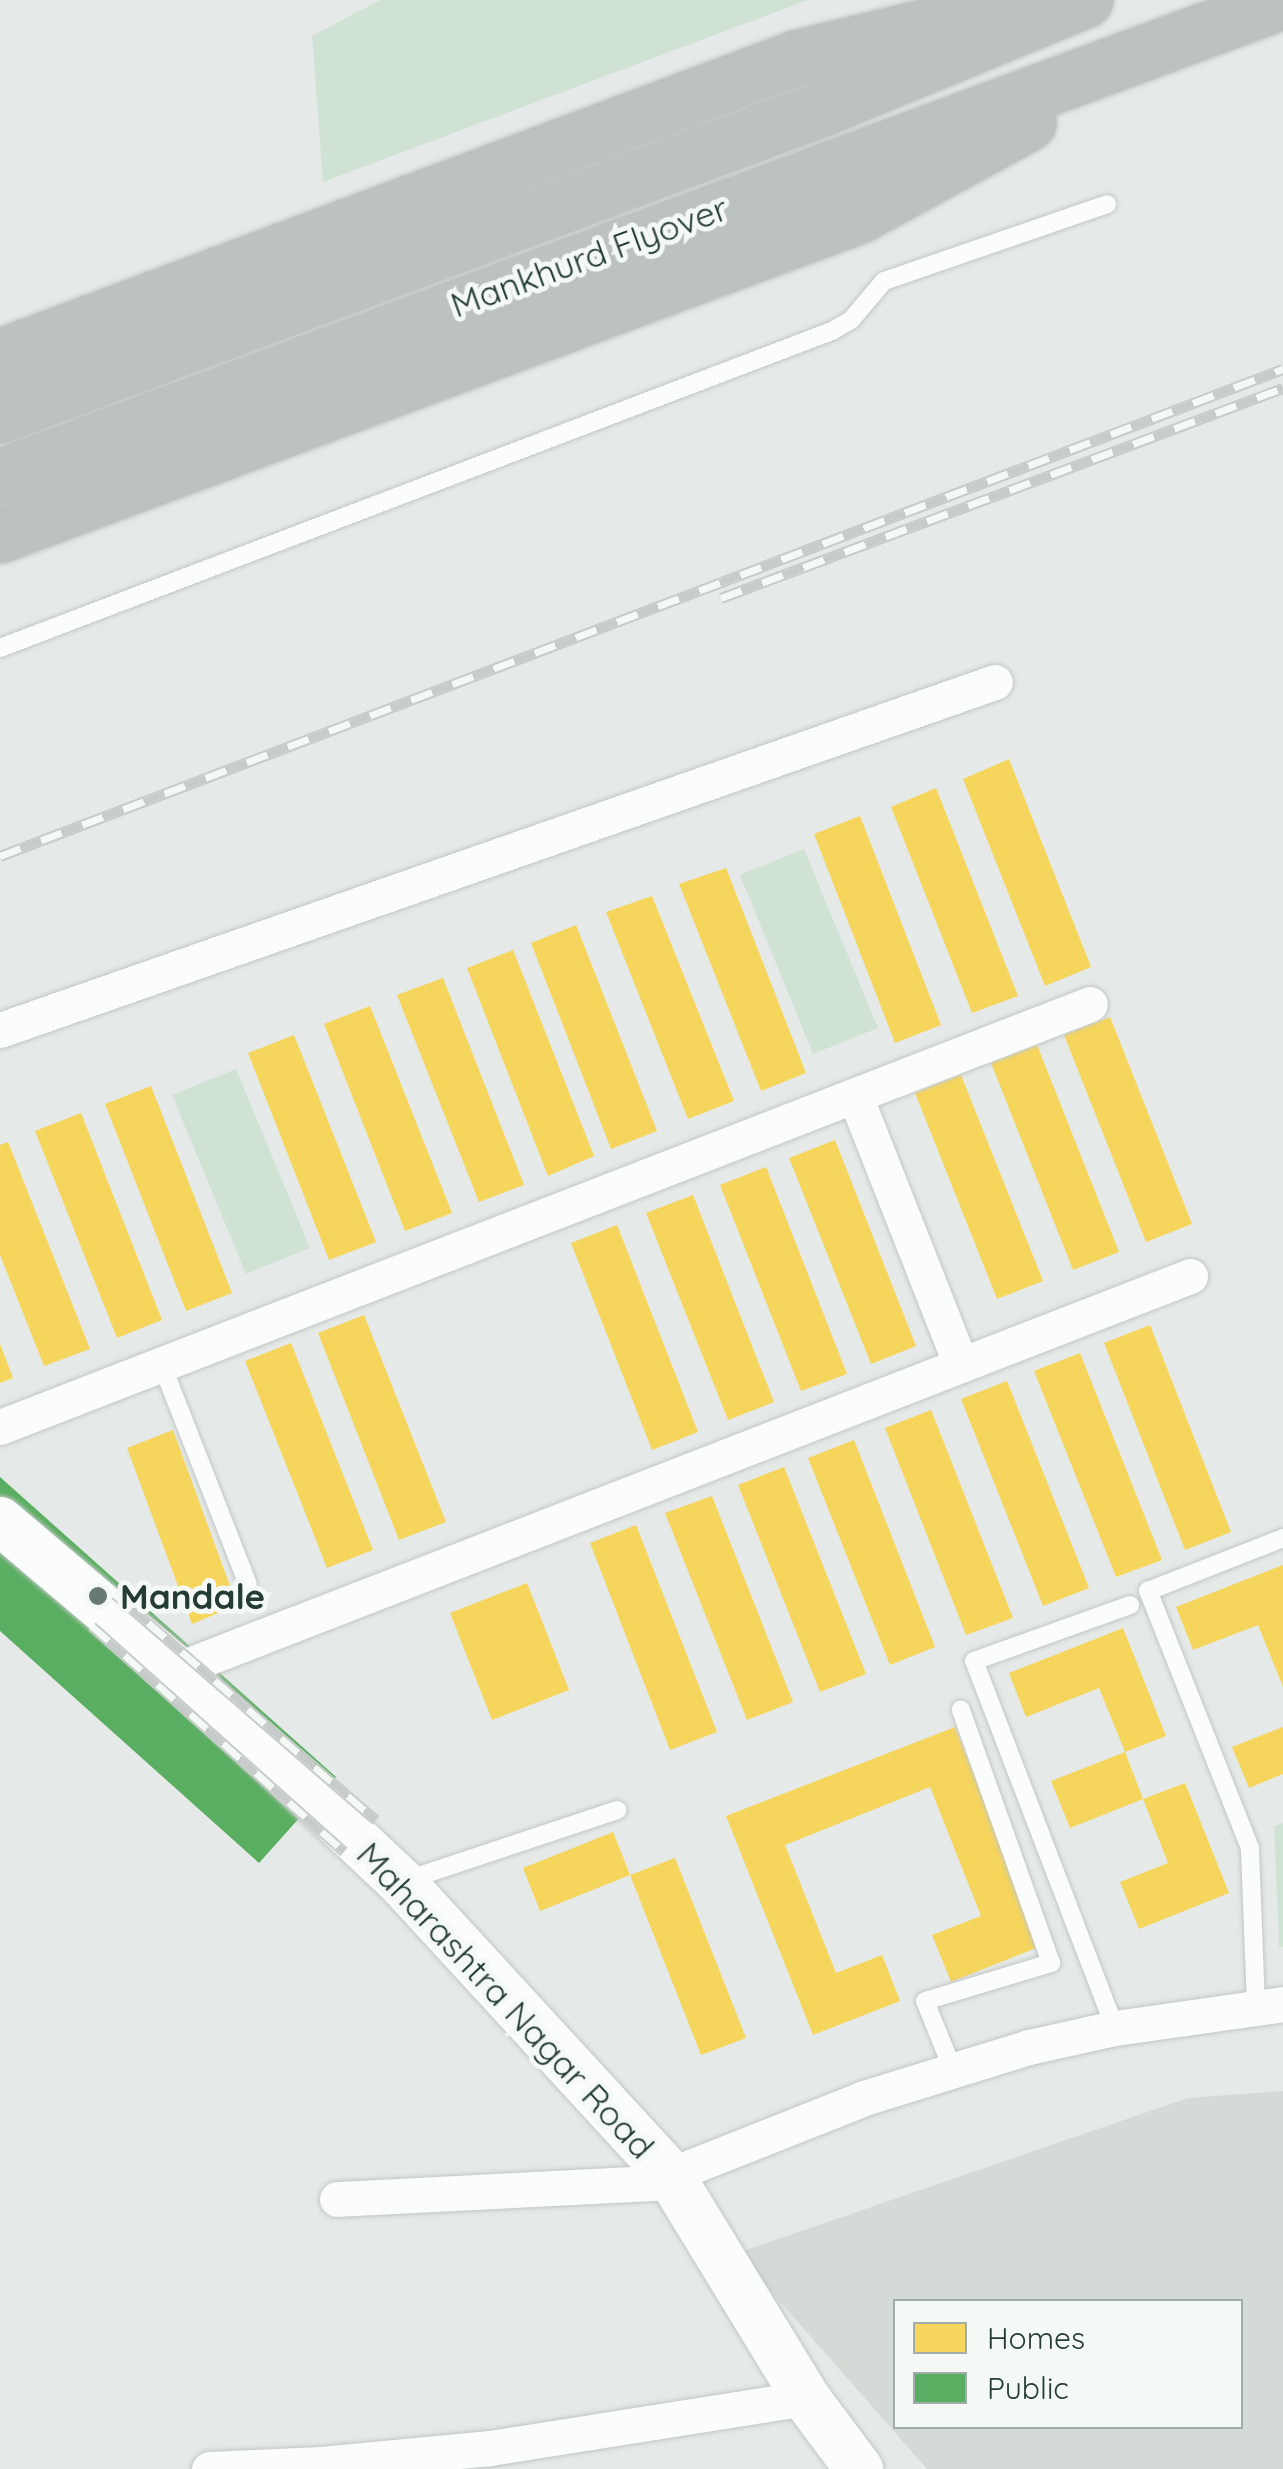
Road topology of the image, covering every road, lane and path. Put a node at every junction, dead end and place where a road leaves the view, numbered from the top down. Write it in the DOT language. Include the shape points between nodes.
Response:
graph roads {
  1 [pos="1034,0"];
  2 [pos="1085,0"];
  3 [pos="1283,1"];
  4 [pos="1180,40"];
  5 [pos="1107,204"];
  6 [pos="0,356"];
  7 [pos="0,415"];
  8 [pos="0,476"];
  9 [pos="0,535"];
  10 [pos="0,648"];
  11 [pos="995,682"];
  12 [pos="1090,1004"];
  13 [pos="0,1030"];
  14 [pos="855,1096"];
  15 [pos="1190,1276"];
  16 [pos="162,1365"];
  17 [pos="961,1365"];
  18 [pos="0,1428"];
  19 [pos="0,1521"];
  20 [pos="1283,1538"];
  21 [pos="248,1584"];
  22 [pos="1130,1605"];
  23 [pos="176,1670"];
  24 [pos="961,1710"];
  25 [pos="616,1810"];
  26 [pos="401,1882"];
  27 [pos="1270,2005"];
  28 [pos="1115,2028"];
  29 [pos="953,2070"];
  30 [pos="672,2178"];
  31 [pos="337,2199"];
  32 [pos="806,2398"];
  33 [pos="209,2469"];
  34 [pos="859,2469"];
  1 -- 6 [label="highway" via="798,57"];
  2 -- 7 [label="highway, Mankhurd Flyover" via="818,110"];
  3 -- 4 [label="highway"];
  4 -- 8 [label="highway, Mankhurd Flyover"];
  4 -- 9 [label="highway" via="860,215"];
  5 -- 10 [label="lane" via="884,281 851,320 832,331"];
  11 -- 13 [label="street"];
  12 -- 14 [label="street"];
  14 -- 16 [label="street"];
  14 -- 17 [label="street"];
  15 -- 17 [label="street"];
  16 -- 18 [label="street"];
  16 -- 21 [label="lane"];
  17 -- 23 [label="street"];
  19 -- 23 [label="street, Maharashtra Nagar Road"];
  20 -- 27 [label="lane" via="1148,1590 1250,1848"];
  22 -- 28 [label="lane" via="974,1661"];
  23 -- 26 [label="street, Maharashtra Nagar Road"];
  24 -- 29 [label="lane" via="1051,1964 926,2001"];
  25 -- 26 [label="lane"];
  26 -- 30 [label="street, Maharashtra Nagar Road"];
  27 -- 28 [label="street, Maharashtra Nagar Road"];
  28 -- 29 [label="street, Maharashtra Nagar Road"];
  29 -- 30 [label="street, Maharashtra Nagar Road" via="864,2098"];
  30 -- 31 [label="street"];
  30 -- 32 [label="street"];
  32 -- 33 [label="street" via="490,2448"];
  32 -- 34 [label="street"];
}
